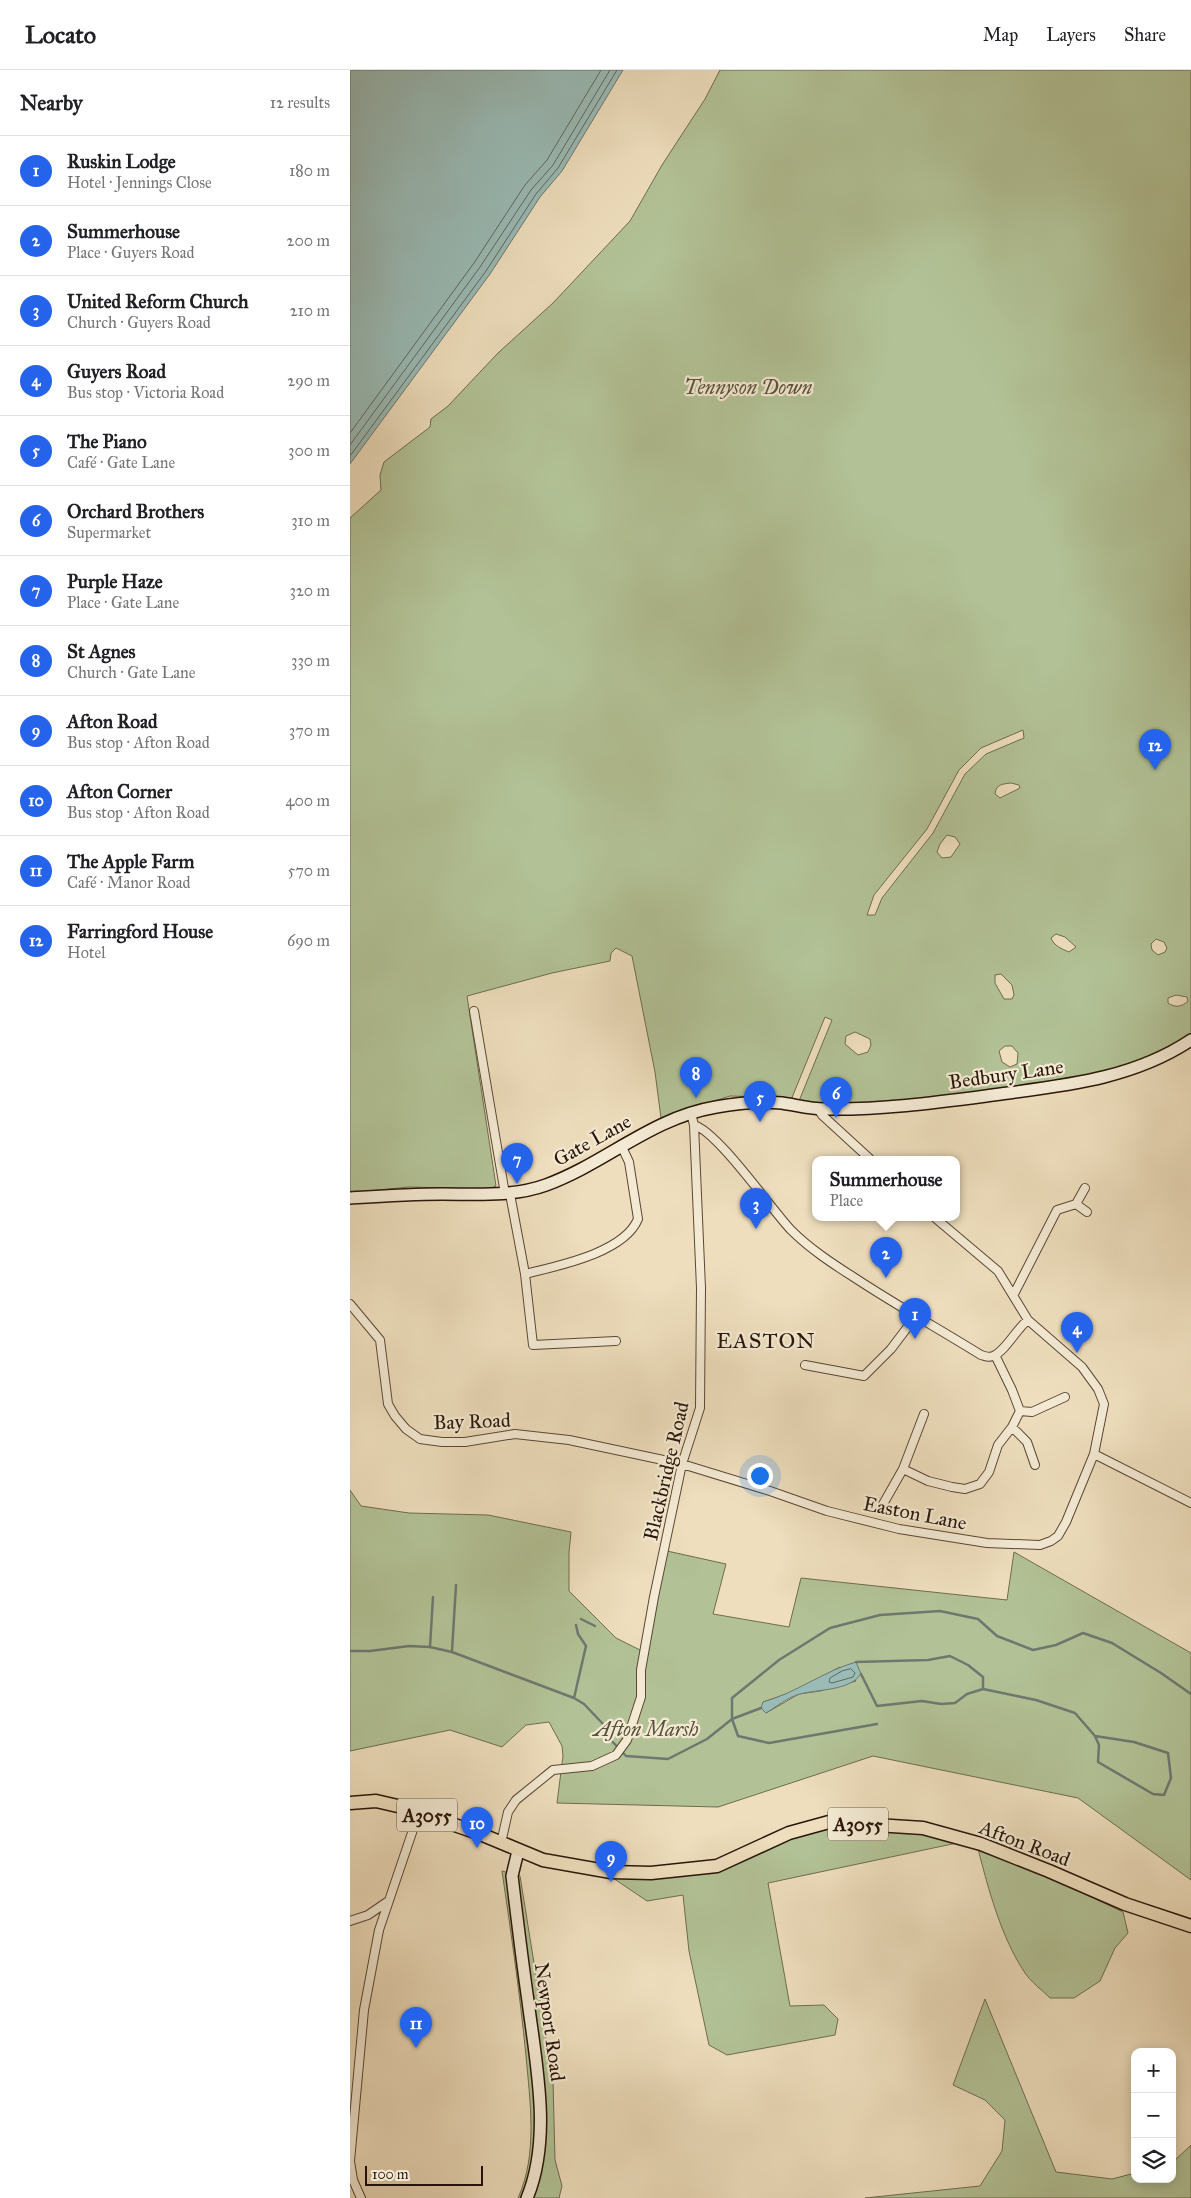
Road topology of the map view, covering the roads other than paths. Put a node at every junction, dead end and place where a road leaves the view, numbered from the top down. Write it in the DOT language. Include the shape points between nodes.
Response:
graph roads {
  1 [pos="474,1011"];
  2 [pos="1191,1040"];
  3 [pos="818,1109"];
  4 [pos="691,1113"];
  5 [pos="694,1125"];
  6 [pos="622,1145"];
  7 [pos="867,1156"];
  8 [pos="1084,1188"];
  9 [pos="508,1194"];
  10 [pos="350,1198"];
  11 [pos="1076,1204"];
  12 [pos="1087,1212"];
  13 [pos="939,1221"];
  14 [pos="524,1274"];
  15 [pos="1014,1294"];
  16 [pos="350,1304"];
  17 [pos="916,1316"];
  18 [pos="1028,1320"];
  19 [pos="616,1341"];
  20 [pos="995,1355"];
  21 [pos="805,1364"];
  22 [pos="1065,1397"];
  23 [pos="1020,1411"];
  24 [pos="924,1414"];
  25 [pos="1012,1427"];
  26 [pos="1094,1454"];
  27 [pos="682,1464"];
  28 [pos="1035,1464"];
  29 [pos="903,1469"];
  30 [pos="1191,1503"];
  31 [pos="882,1506"];
  32 [pos="350,1803"];
  33 [pos="419,1812"];
  34 [pos="501,1843"];
  35 [pos="518,1850"];
  36 [pos="387,1902"];
  37 [pos="368,1915"];
  38 [pos="350,1921"];
  39 [pos="1191,1926"];
  40 [pos="379,1930"];
  41 [pos="350,2161"];
  42 [pos="360,2198"];
  43 [pos="527,2198"];
  1 -- 9 [label="street"];
  2 -- 3 [label="street, Bedbury Lane" via="1139,1068 1101,1078 932,1104"];
  3 -- 4 [label="street, Gate Lane" via="779,1103 745,1104"];
  3 -- 7 [label="street"];
  4 -- 5 [label="street, Blackbridge Road"];
  4 -- 6 [label="street, Gate Lane"];
  5 -- 17 [label="street" via="712,1138 792,1230 830,1262"];
  5 -- 27 [label="street, Blackbridge Road" via="701,1288 700,1408"];
  6 -- 9 [label="street, Gate Lane" via="562,1179"];
  6 -- 14 [label="street" via="629,1162 638,1219 635,1228 603,1250 580,1260"];
  8 -- 11 [label="street"];
  9 -- 10 [label="street, Gate Lane" via="397,1194"];
  9 -- 14 [label="street"];
  11 -- 12 [label="street"];
  11 -- 15 [label="street" via="1057,1210"];
  13 -- 15 [label="street" via="998,1272"];
  14 -- 19 [label="street" via="533,1345"];
  15 -- 18 [label="street"];
  16 -- 27 [label="street, Bay Road" via="380,1340 388,1404 406,1429 420,1439 465,1442 515,1434 569,1440"];
  17 -- 20 [label="street" via="981,1355"];
  17 -- 21 [label="street" via="891,1349 864,1376"];
  18 -- 20 [label="street"];
  18 -- 26 [label="street, Easton Lane" via="1082,1366 1098,1389 1104,1404"];
  20 -- 23 [label="street"];
  22 -- 23 [label="street" via="1032,1412"];
  23 -- 25 [label="street"];
  24 -- 29 [label="street"];
  25 -- 28 [label="street" via="1027,1442"];
  25 -- 29 [label="street" via="998,1445 990,1472 980,1484 965,1489 952,1487 928,1481"];
  26 -- 27 [label="street, Easton Lane" via="1058,1536 1040,1545 987,1543 899,1529 827,1511"];
  26 -- 30 [label="street"];
  27 -- 34 [label="street, Blackbridge Road" via="641,1670 641,1698 626,1743 616,1755 592,1766 553,1770 516,1800 508,1812"];
  29 -- 31 [label="street"];
  32 -- 33 [label="main road, Afton Road / A3055" via="376,1801"];
  33 -- 34 [label="main road, Afton Road / A3055"];
  33 -- 36 [label="street"];
  34 -- 35 [label="main road, Afton Road / A3055"];
  35 -- 39 [label="main road, Afton Road / A3055" via="572,1866 611,1872 652,1873 717,1866 788,1834 829,1822 924,1828 981,1844 1125,1904"];
  35 -- 43 [label="street, Newport Road" via="512,1876 540,2085 538,2149"];
  36 -- 37 [label="street"];
  36 -- 40 [label="street"];
  37 -- 38 [label="street"];
  37 -- 40 [label="street"];
  40 -- 41 [label="street" via="364,2010"];
  41 -- 42 [label="street"];
}
